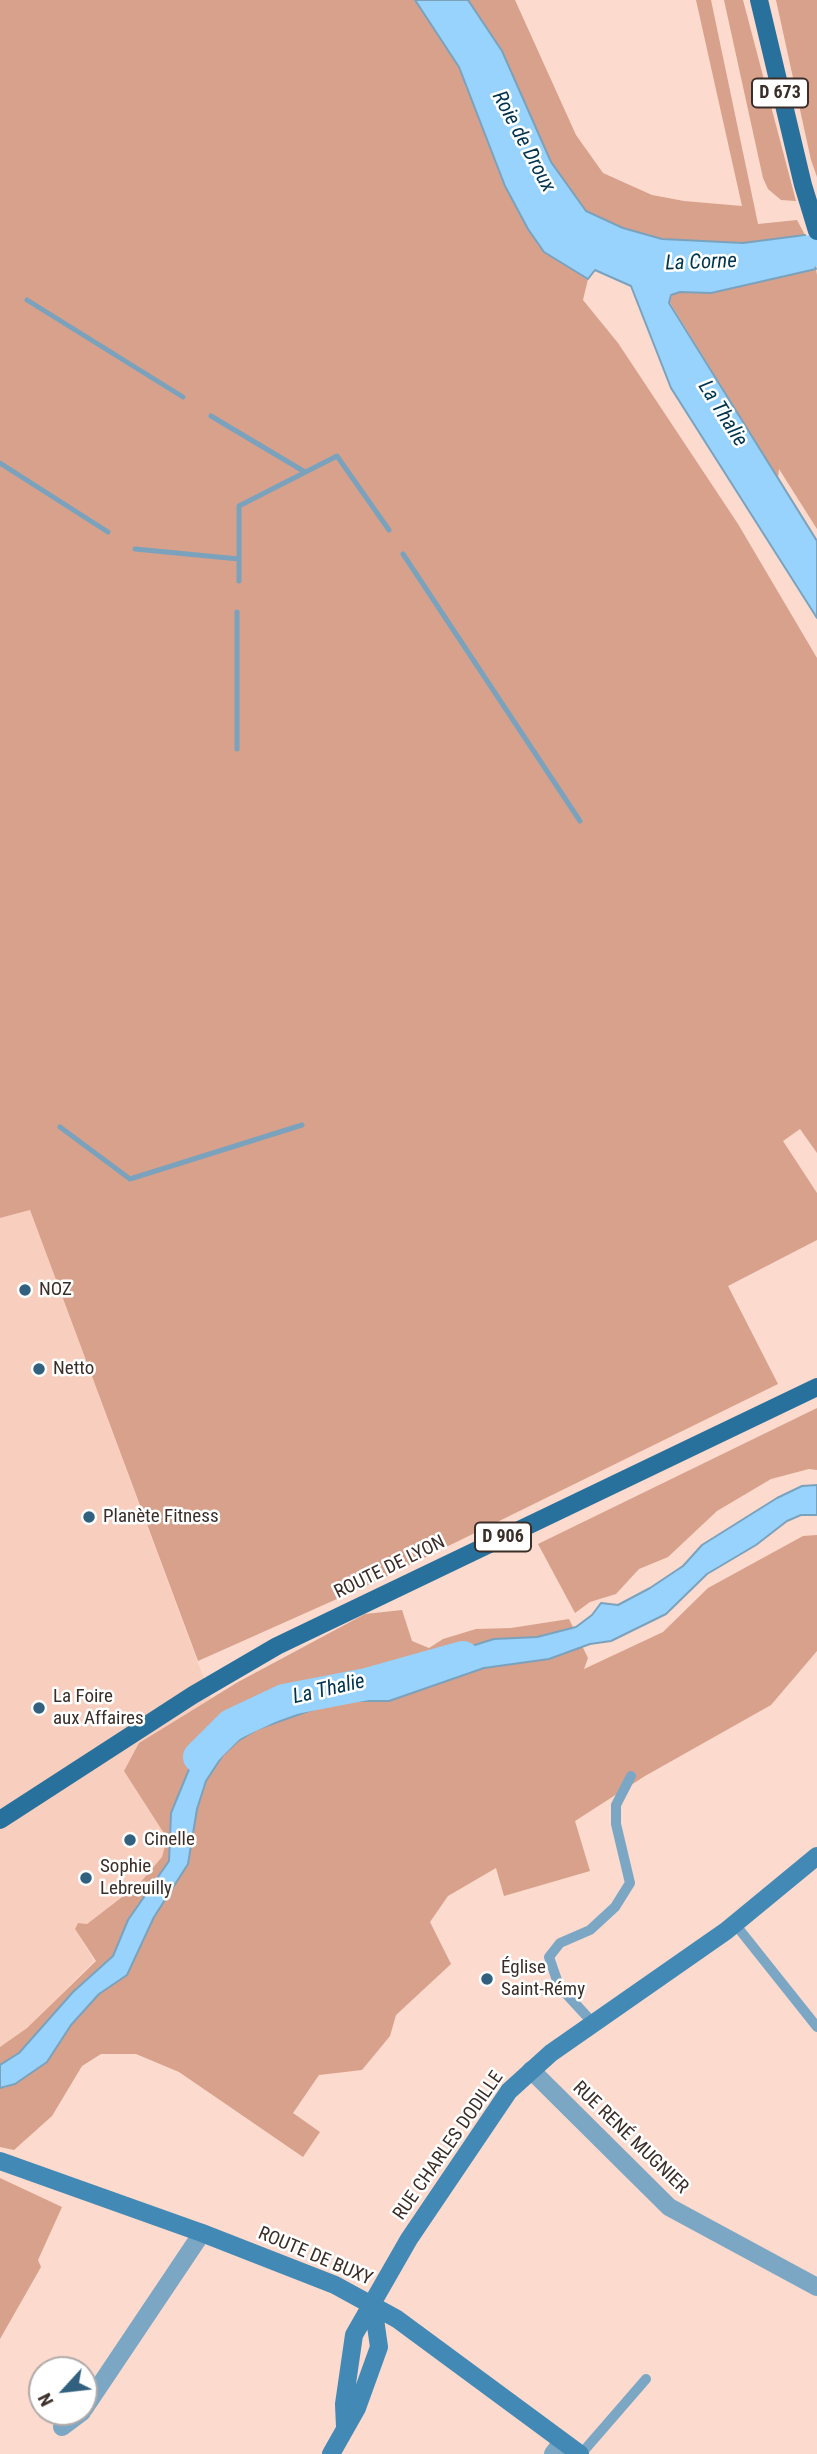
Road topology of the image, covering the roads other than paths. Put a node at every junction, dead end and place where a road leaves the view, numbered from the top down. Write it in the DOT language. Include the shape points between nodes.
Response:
graph roads {
  1 [pos="759,0"];
  2 [pos="817,230"];
  3 [pos="817,1387"];
  4 [pos="631,1776"];
  5 [pos="0,1821"];
  6 [pos="817,1856"];
  7 [pos="735,1924"];
  8 [pos="593,2023"];
  9 [pos="817,2026"];
  10 [pos="531,2070"];
  11 [pos="0,2161"];
  12 [pos="202,2233"];
  13 [pos="817,2287"];
  14 [pos="373,2305"];
  15 [pos="646,2379"];
  16 [pos="98,2389"];
  17 [pos="345,2427"];
  18 [pos="558,2448"];
  19 [pos="331,2454"];
  20 [pos="580,2454"];
  1 -- 2 [label="main road, D 673"];
  3 -- 5 [label="main road, ROUTE DE LYON / D 906" via="278,1646 193,1695"];
  4 -- 8 [label="lane" via="616,1805 630,1883 615,1907 590,1930 560,1943 549,1957 559,1986"];
  6 -- 7 [label="main road, RUE CHARLES DODILLE"];
  7 -- 8 [label="main road, RUE CHARLES DODILLE"];
  7 -- 9 [label="lane"];
  8 -- 10 [label="main road, RUE CHARLES DODILLE"];
  10 -- 13 [label="street, RUE RENÉ MUGNIER" via="676,2213"];
  10 -- 14 [label="main road, RUE CHARLES DODILLE" via="495,2109 409,2239"];
  11 -- 12 [label="main road, ROUTE DE BUXY"];
  12 -- 14 [label="main road, ROUTE DE BUXY" via="312,2274"];
  12 -- 16 [label="street"];
  14 -- 17 [label="main road, RUE CHARLES DODILLE" via="355,2335"];
  14 -- 17 [label="main road" via="379,2347 365,2389"];
  14 -- 18 [label="main road, ROUTE DE BUXY" via="421,2336"];
  15 -- 20 [label="lane"];
  17 -- 19 [label="main road"];
  18 -- 20 [label="main road, ROUTE DE BUXY"];
}
